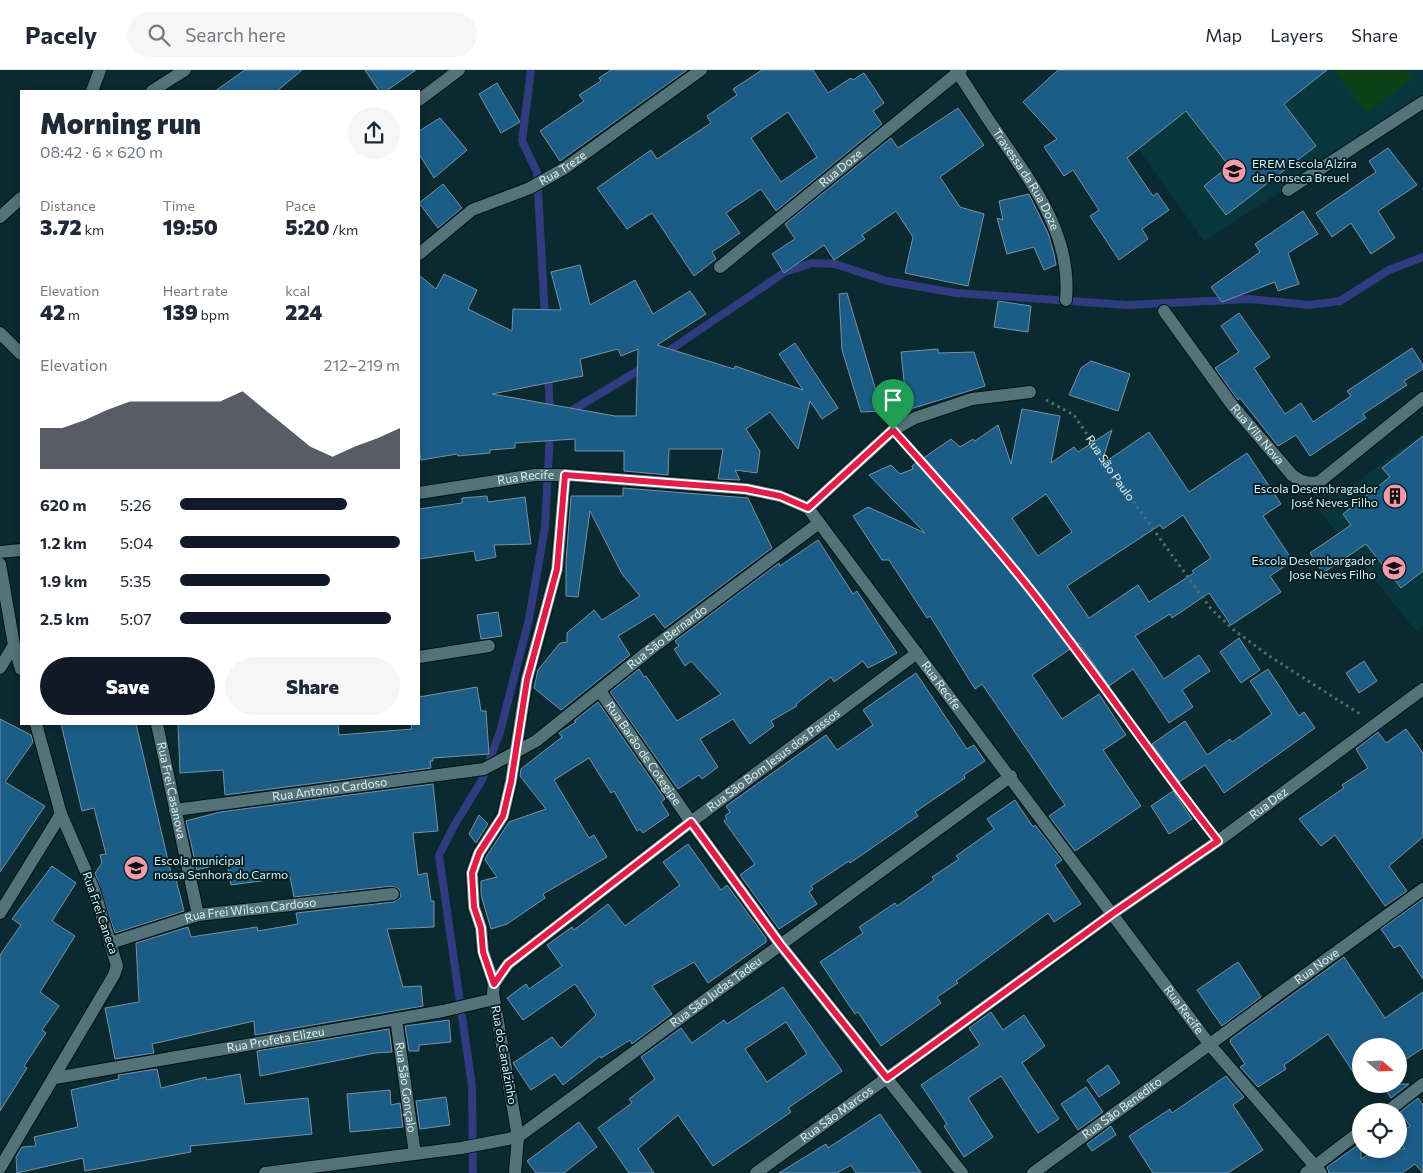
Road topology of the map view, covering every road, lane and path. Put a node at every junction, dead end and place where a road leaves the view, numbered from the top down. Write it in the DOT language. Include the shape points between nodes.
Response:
graph roads {
  1 [pos="100,70"];
  2 [pos="185,70"];
  3 [pos="459,70"];
  4 [pos="701,70"];
  5 [pos="958,71"];
  6 [pos="92,90"];
  7 [pos="154,90"];
  8 [pos="420,99"];
  9 [pos="1423,102"];
  10 [pos="1288,190"];
  11 [pos="20,199"];
  12 [pos="0,217"];
  13 [pos="420,253"];
  14 [pos="720,267"];
  15 [pos="1066,300"];
  16 [pos="1164,310"];
  17 [pos="0,333"];
  18 [pos="20,353"];
  19 [pos="1030,392"];
  20 [pos="1423,398"];
  21 [pos="893,430"];
  22 [pos="562,475"];
  23 [pos="420,494"];
  24 [pos="808,508"];
  25 [pos="819,523"];
  26 [pos="20,550"];
  27 [pos="0,552"];
  28 [pos="0,564"];
  29 [pos="14,644"];
  30 [pos="489,646"];
  31 [pos="917,653"];
  32 [pos="420,657"];
  33 [pos="20,665"];
  34 [pos="0,668"];
  35 [pos="600,691"];
  36 [pos="1422,693"];
  37 [pos="1375,724"];
  38 [pos="36,725"];
  39 [pos="157,725"];
  40 [pos="511,756"];
  41 [pos="1011,776"];
  42 [pos="175,810"];
  43 [pos="61,814"];
  44 [pos="691,822"];
  45 [pos="1218,841"];
  46 [pos="1423,889"];
  47 [pos="393,894"];
  48 [pos="0,913"];
  49 [pos="1112,914"];
  50 [pos="198,915"];
  51 [pos="110,943"];
  52 [pos="780,944"];
  53 [pos="494,984"];
  54 [pos="494,999"];
  55 [pos="396,1019"];
  56 [pos="1210,1044"];
  57 [pos="55,1078"];
  58 [pos="887,1078"];
  59 [pos="1423,1084"];
  60 [pos="1398,1103"];
  61 [pos="518,1137"];
  62 [pos="1352,1139"];
  63 [pos="415,1154"];
  64 [pos="0,1168"];
  65 [pos="1314,1171"];
  66 [pos="265,1173"];
  67 [pos="515,1173"];
  68 [pos="756,1173"];
  69 [pos="962,1173"];
  70 [pos="1033,1173"];
  1 -- 6 [label="street"];
  2 -- 7 [label="street"];
  3 -- 8 [label="street"];
  4 -- 13 [label="street, Rua Treze" via="565,168 530,188 472,210"];
  5 -- 14 [label="street, Rua Doze"];
  5 -- 15 [label="street, Travessa da Rua Doze" via="1027,175 1052,221 1062,246 1068,276"];
  9 -- 10 [label="street"];
  11 -- 12 [label="street"];
  16 -- 20 [label="street, Rua Vila Nova" via="1232,405 1300,481 1309,484 1319,482"];
  17 -- 18 [label="street"];
  19 -- 21 [label="street" via="972,400 915,418"];
  19 -- 37 [label="path, Rua São Paulo" via="1074,415 1211,609 1269,656"];
  21 -- 24 [label="street"];
  21 -- 45 [label="path" via="974,521 1059,627"];
  22 -- 23 [label="street, Rua Recife" via="535,474"];
  22 -- 24 [label="street, Rua Recife" via="746,489 780,496"];
  22 -- 40 [label="street, Rua do Canalzinho" via="557,569 527,680"];
  24 -- 25 [label="street, Rua Recife"];
  25 -- 31 [label="street, Rua Recife"];
  25 -- 35 [label="street, Rua São Bernardo"];
  26 -- 27 [label="street"];
  28 -- 29 [label="street"];
  29 -- 33 [label="street"];
  29 -- 34 [label="street"];
  30 -- 32 [label="street"];
  31 -- 41 [label="street, Rua Recife"];
  31 -- 44 [label="street, Rua São Bom Jesus dos Passos"];
  35 -- 40 [label="street, Rua São Bernardo" via="536,741"];
  35 -- 44 [label="street, Rua Barão de Cotegipe"];
  36 -- 37 [label="street, Rua Dez"];
  37 -- 45 [label="street, Rua Dez"];
  38 -- 43 [label="street, Rua Frei Caneca"];
  39 -- 42 [label="street, Rua Frei Casanova"];
  40 -- 42 [label="street, Rua Antonio Cardoso" via="484,769"];
  40 -- 53 [label="street, Rua do Canalzinho" via="503,816 479,853 472,873 474,907 481,928 483,952"];
  41 -- 49 [label="street, Rua Recife"];
  41 -- 52 [label="street, Rua São Judas Tadeu"];
  42 -- 50 [label="street, Rua Frei Casanova"];
  43 -- 48 [label="street"];
  43 -- 51 [label="street, Rua Frei Caneca" via="94,890"];
  44 -- 52 [label="street, Rua Barão de Cotegipe"];
  44 -- 53 [label="street, Rua São Bom Jesus dos Passos" via="508,964"];
  45 -- 49 [label="street, Rua Dez"];
  46 -- 56 [label="street, Rua Nove"];
  47 -- 50 [label="street, Rua Frei Wilson Cardoso"];
  49 -- 56 [label="street, Rua Recife"];
  49 -- 58 [label="street, Rua São Marcos"];
  50 -- 51 [label="street, Rua Frei Wilson Cardoso"];
  51 -- 57 [label="street, Rua Frei Caneca" via="117,962 116,969"];
  52 -- 58 [label="street, Rua Barão de Cotegipe"];
  52 -- 61 [label="street, Rua São Judas Tadeu"];
  53 -- 54 [label="street, Rua do Canalzinho"];
  54 -- 55 [label="street, Rua Profeta Elizeu"];
  54 -- 61 [label="street, Rua do Canalzinho"];
  55 -- 57 [label="street, Rua Profeta Elizeu"];
  55 -- 63 [label="street, Rua São Gonçalo"];
  56 -- 65 [label="street, Rua Recife"];
  56 -- 70 [label="street, Rua São Benedito"];
  57 -- 64 [label="street, Rua Frei Caneca"];
  58 -- 68 [label="street, Rua São Marcos"];
  58 -- 69 [label="street, Rua Barão de Cotegipe"];
  59 -- 60 [label="street"];
  61 -- 63 [label="street, Rua São Judas Tadeu"];
  61 -- 67 [label="street, Rua do Canalzinho"];
  62 -- 65 [label="street"];
  63 -- 66 [label="street, Rua São Judas Tadeu"];
}
